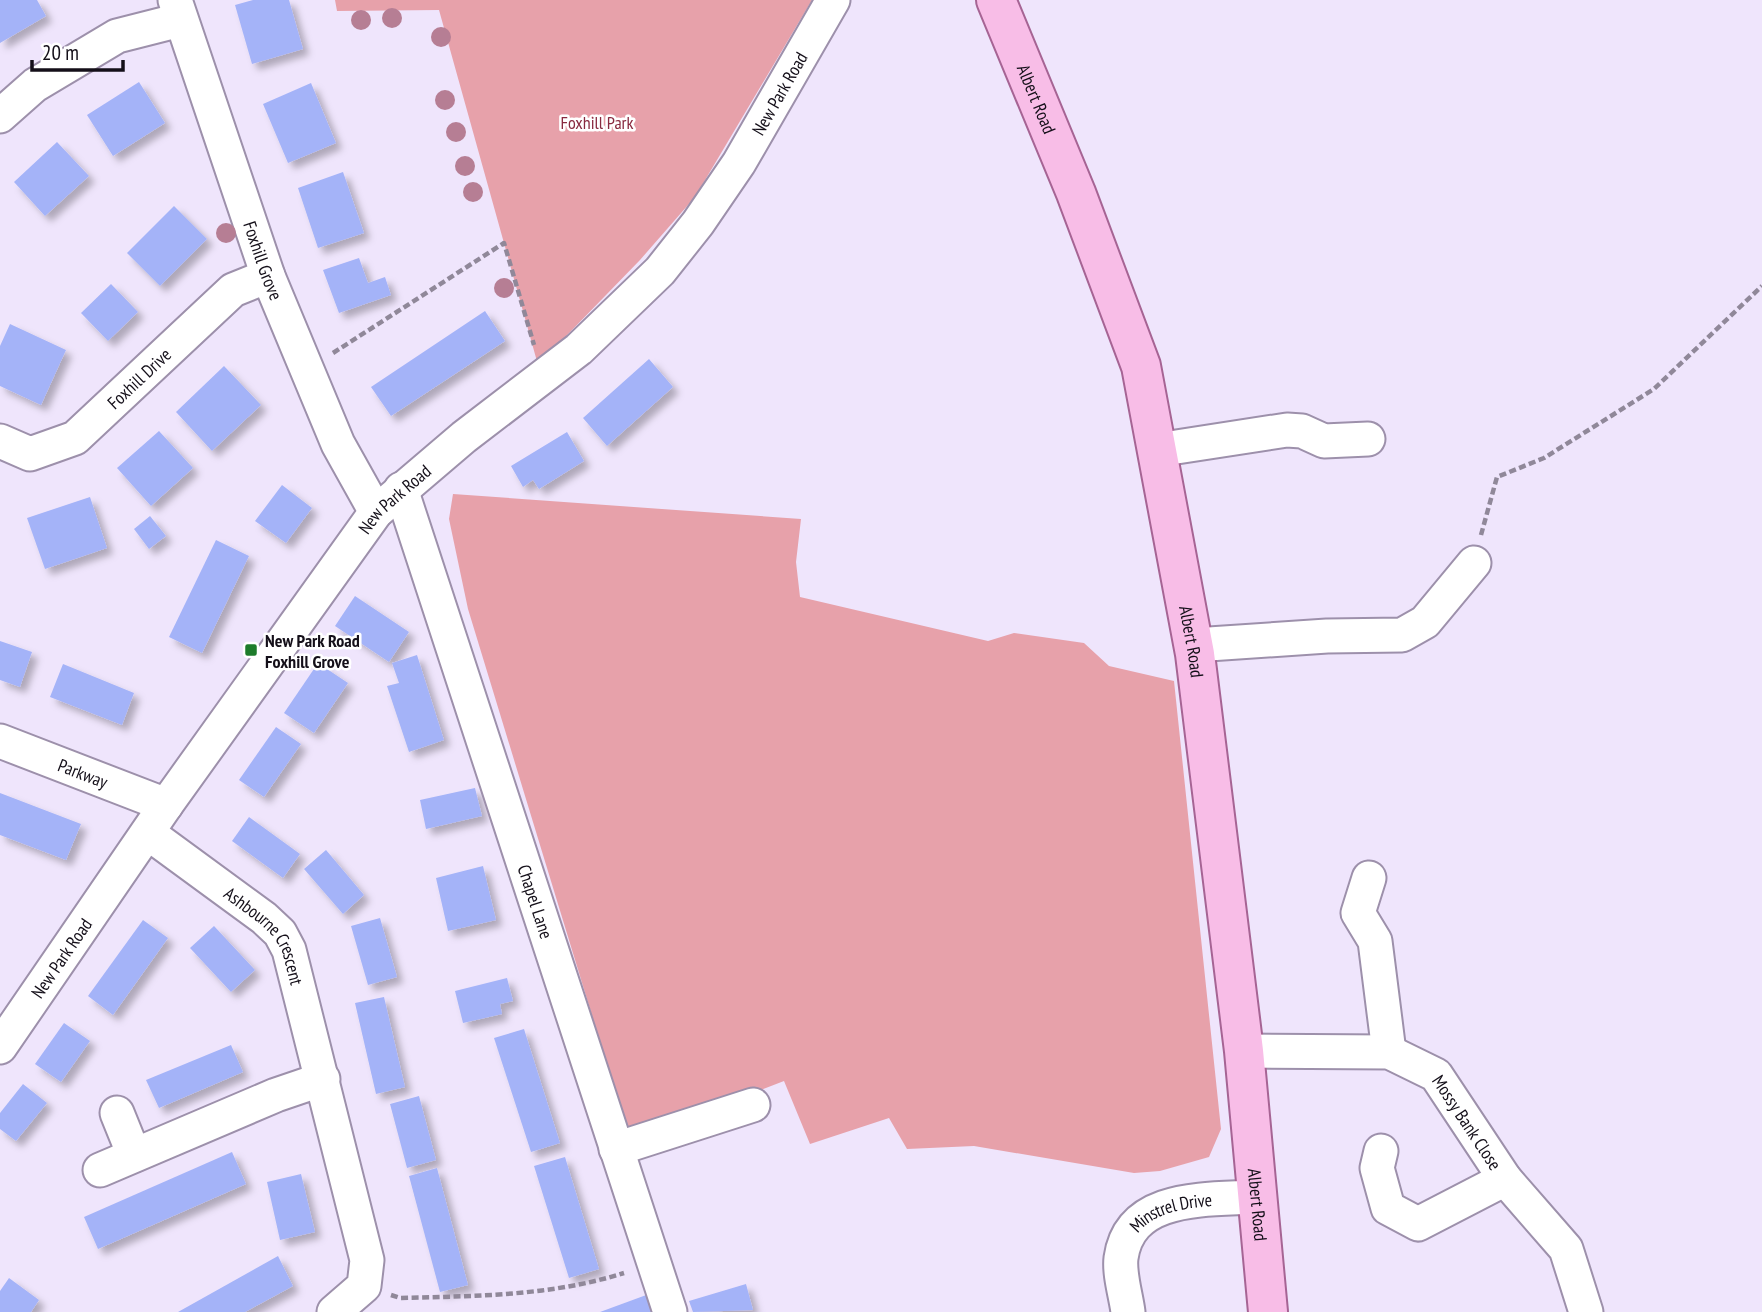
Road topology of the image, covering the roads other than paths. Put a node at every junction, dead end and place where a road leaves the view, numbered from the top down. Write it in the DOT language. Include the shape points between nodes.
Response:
graph roads {
  1 [pos="833,0"];
  2 [pos="996,0"];
  3 [pos="178,10"];
  4 [pos="0,116"];
  5 [pos="268,276"];
  6 [pos="1368,439"];
  7 [pos="0,441"];
  8 [pos="1157,450"];
  9 [pos="401,489"];
  10 [pos="376,512"];
  11 [pos="1474,563"];
  12 [pos="1194,645"];
  13 [pos="0,741"];
  14 [pos="166,805"];
  15 [pos="148,833"];
  16 [pos="1369,878"];
  17 [pos="0,1047"];
  18 [pos="1244,1051"];
  19 [pos="1389,1052"];
  20 [pos="323,1079"];
  21 [pos="753,1105"];
  22 [pos="117,1113"];
  23 [pos="616,1149"];
  24 [pos="1381,1151"];
  25 [pos="135,1155"];
  26 [pos="100,1170"];
  27 [pos="1505,1179"];
  28 [pos="1256,1197"];
  29 [pos="334,1312"];
  30 [pos="670,1312"];
  31 [pos="1128,1312"];
  32 [pos="1268,1312"];
  33 [pos="1586,1312"];
  1 -- 9 [label="street, New Park Road" via="738,163 651,281 544,378"];
  2 -- 8 [label="main road, Albert Road" via="1142,366"];
  3 -- 4 [label="street" via="117,36 35,85"];
  3 -- 5 [label="street, Foxhill Grove"];
  5 -- 7 [label="street, Foxhill Drive" via="233,290 75,438 30,454"];
  5 -- 10 [label="street, Foxhill Grove" via="338,444"];
  6 -- 8 [label="street" via="1324,441 1302,430 1287,430"];
  8 -- 12 [label="main road, Albert Road"];
  9 -- 10 [label="street, New Park Road"];
  9 -- 23 [label="street, Chapel Lane"];
  10 -- 14 [label="street, New Park Road"];
  11 -- 12 [label="street" via="1424,622 1402,635"];
  12 -- 18 [label="main road, Albert Road"];
  13 -- 14 [label="street, Parkway"];
  14 -- 15 [label="street, New Park Road"];
  15 -- 17 [label="street, New Park Road"];
  15 -- 20 [label="street, Ashbourne Crescent" via="280,933 289,950"];
  16 -- 19 [label="street" via="1358,914 1376,942"];
  18 -- 19 [label="street, Mossy Bank Close"];
  18 -- 28 [label="main road, Albert Road"];
  19 -- 27 [label="street, Mossy Bank Close" via="1436,1075"];
  20 -- 25 [label="street"];
  20 -- 29 [label="street, Ashbourne Crescent" via="367,1260 364,1286"];
  21 -- 23 [label="street"];
  22 -- 25 [label="street"];
  23 -- 30 [label="street, Chapel Lane"];
  24 -- 27 [label="street, Mossy Bank Close" via="1377,1168 1388,1208 1418,1224"];
  25 -- 26 [label="street"];
  27 -- 33 [label="street, Mossy Bank Close" via="1566,1248"];
  28 -- 31 [label="street, Minstrel Drive" via="1155,1210 1133,1224 1121,1259"];
  28 -- 32 [label="main road, Albert Road"];
}
